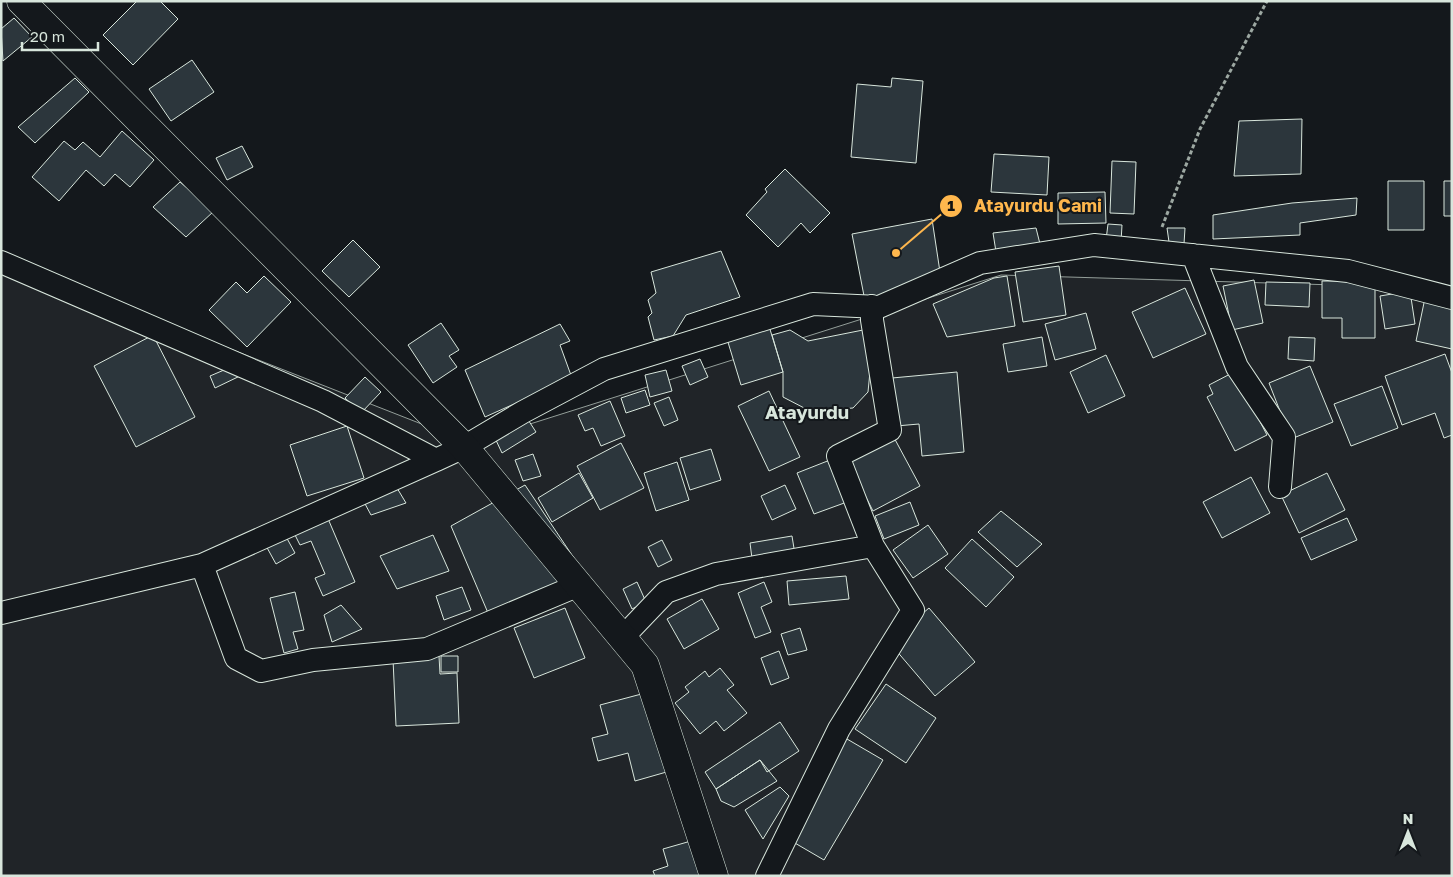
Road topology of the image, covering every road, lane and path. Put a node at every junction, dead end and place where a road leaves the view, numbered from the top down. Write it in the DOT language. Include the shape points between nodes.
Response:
graph roads {
  1 [pos="20,1"];
  2 [pos="1267,1"];
  3 [pos="1153,251"];
  4 [pos="1193,255"];
  5 [pos="1,262"];
  6 [pos="1452,298"];
  7 [pos="872,306"];
  8 [pos="464,447"];
  9 [pos="436,460"];
  10 [pos="1280,487"];
  11 [pos="873,546"];
  12 [pos="202,565"];
  13 [pos="579,585"];
  14 [pos="1,613"];
  15 [pos="623,637"];
  16 [pos="714,876"];
  17 [pos="767,876"];
  1 -- 8 [label="street"];
  2 -- 3 [label="path" via="1200,129"];
  3 -- 4 [label="street"];
  3 -- 7 [label="street" via="1094,245 980,263 879,307"];
  4 -- 6 [label="street" via="1348,271"];
  4 -- 10 [label="street" via="1237,367 1284,437"];
  5 -- 9 [label="street" via="323,401"];
  7 -- 8 [label="street" via="813,304 604,369"];
  7 -- 11 [label="street" via="890,430 838,456"];
  8 -- 9 [label="street"];
  8 -- 13 [label="street"];
  9 -- 12 [label="street"];
  11 -- 15 [label="street" via="716,574 666,592"];
  11 -- 17 [label="street" via="913,610 839,730"];
  12 -- 13 [label="street" via="236,658 261,671 313,660 427,649"];
  12 -- 14 [label="street"];
  13 -- 15 [label="street"];
  15 -- 16 [label="street" via="645,665"];
}
